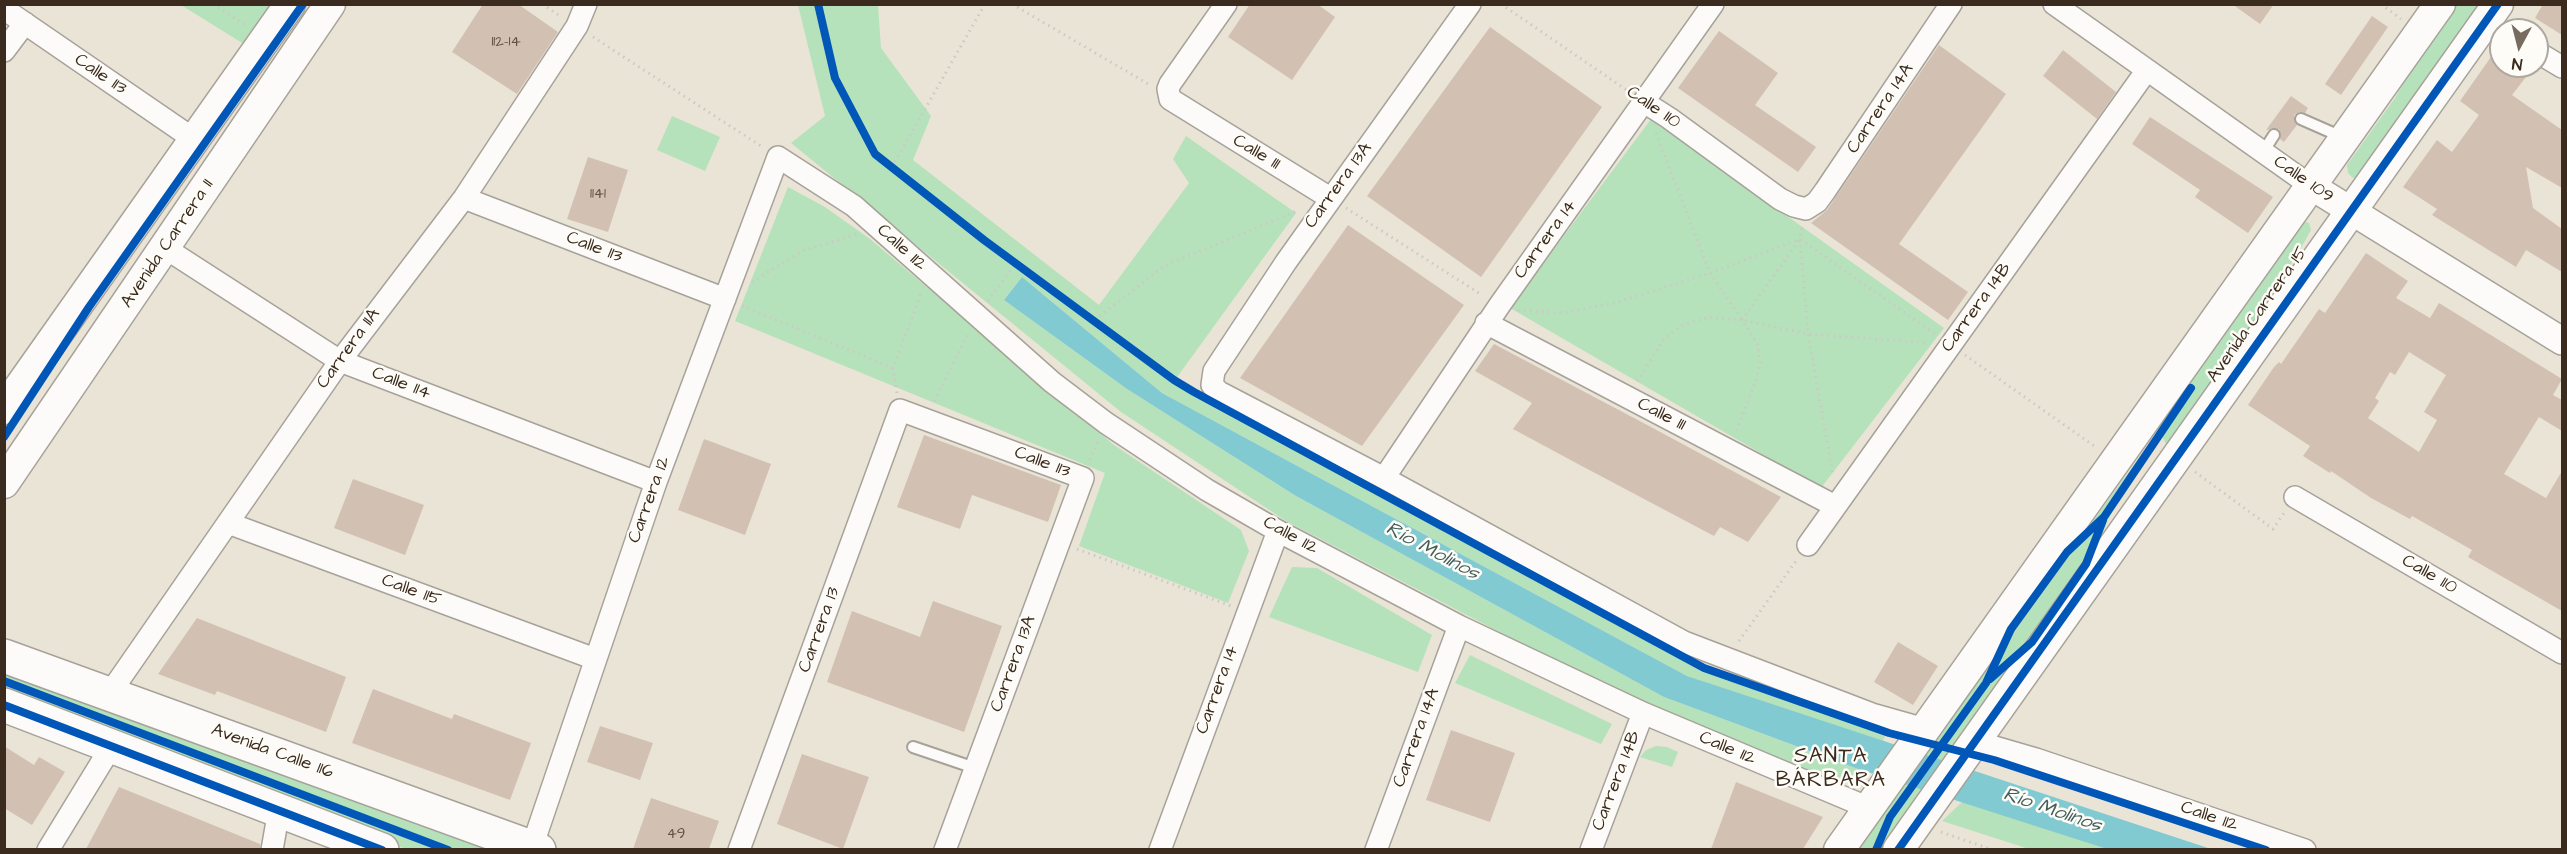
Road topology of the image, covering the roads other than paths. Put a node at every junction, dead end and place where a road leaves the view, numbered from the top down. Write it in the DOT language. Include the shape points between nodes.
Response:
graph roads {
  1 [pos="290,4"];
  2 [pos="330,4"];
  3 [pos="586,4"];
  4 [pos="1226,4"];
  5 [pos="1470,4"];
  6 [pos="1713,4"];
  7 [pos="1951,4"];
  8 [pos="2440,4"];
  9 [pos="2059,6"];
  10 [pos="4,9"];
  11 [pos="25,23"];
  12 [pos="2489,27"];
  13 [pos="4,51"];
  14 [pos="2549,59"];
  15 [pos="2562,67"];
  16 [pos="2147,70"];
  17 [pos="1644,102"];
  18 [pos="2301,119"];
  19 [pos="2346,138"];
  20 [pos="195,140"];
  21 [pos="778,157"];
  22 [pos="2311,186"];
  23 [pos="464,198"];
  24 [pos="1330,198"];
  25 [pos="1806,209"];
  26 [pos="2349,212"];
  27 [pos="165,248"];
  28 [pos="725,299"];
  29 [pos="1486,323"];
  30 [pos="2562,341"];
  31 [pos="340,361"];
  32 [pos="4,409"];
  33 [pos="900,410"];
  34 [pos="1083,478"];
  35 [pos="1384,478"];
  36 [pos="656,482"];
  37 [pos="4,483"];
  38 [pos="2295,497"];
  39 [pos="1837,504"];
  40 [pos="2072,522"];
  41 [pos="228,523"];
  42 [pos="1278,531"];
  43 [pos="1808,545"];
  44 [pos="2111,548"];
  45 [pos="1459,626"];
  46 [pos="2562,653"];
  47 [pos="4,656"];
  48 [pos="595,658"];
  49 [pos="110,693"];
  50 [pos="5,707"];
  51 [pos="1643,713"];
  52 [pos="1919,738"];
  53 [pos="111,747"];
  54 [pos="913,747"];
  55 [pos="1967,752"];
  56 [pos="975,768"];
  57 [pos="1872,802"];
  58 [pos="279,810"];
  59 [pos="1912,831"];
  60 [pos="536,848"];
  61 [pos="48,849"];
  62 [pos="273,849"];
  63 [pos="382,849"];
  64 [pos="739,849"];
  65 [pos="945,849"];
  66 [pos="1160,849"];
  67 [pos="1376,849"];
  68 [pos="1591,849"];
  69 [pos="1839,849"];
  70 [pos="2306,849"];
  1 -- 20 [label="main road, Avenida Carrera 11"];
  2 -- 27 [label="main road, Avenida Carrera 11"];
  3 -- 23 [label="street, Carrera 11A" via="577,26"];
  4 -- 24 [label="street, Calle 111" via="1167,94 1174,104"];
  5 -- 24 [label="street, Carrera 13A"];
  6 -- 17 [label="street, Carrera 14"];
  7 -- 25 [label="street, Carrera 14A" via="1825,191"];
  8 -- 19 [label="main road, Avenida Carrera 15"];
  9 -- 16 [label="street, Calle 109"];
  10 -- 11 [label="street, Calle 113"];
  11 -- 13 [label="street"];
  11 -- 20 [label="street, Calle 113"];
  12 -- 26 [label="main road, Avenida Carrera 15"];
  14 -- 15 [label="street"];
  16 -- 22 [label="street, Calle 109" via="2269,144"];
  16 -- 39 [label="street, Carrera 14B"];
  17 -- 25 [label="street, Calle 110" via="1780,199"];
  17 -- 29 [label="street, Carrera 14"];
  18 -- 19 [label="lane"];
  19 -- 22 [label="main road, Avenida Carrera 15"];
  20 -- 32 [label="main road, Avenida Carrera 11"];
  21 -- 28 [label="street, Carrera 12"];
  21 -- 42 [label="street, Calle 112" via="854,206 930,273 982,309 1052,381 1106,423"];
  22 -- 26 [label="street, Calle 109"];
  22 -- 40 [label="main road, Avenida Carrera 15"];
  23 -- 28 [label="street, Calle 113"];
  23 -- 31 [label="street, Carrera 11A"];
  24 -- 35 [label="street, Carrera 13A" via="1214,371 1212,385"];
  26 -- 30 [label="street, Calle 109"];
  26 -- 44 [label="main road, Avenida Carrera 15"];
  27 -- 31 [label="street, Calle 114"];
  27 -- 37 [label="main road, Avenida Carrera 11"];
  28 -- 36 [label="street, Carrera 12"];
  29 -- 35 [label="street, Carrera 14"];
  29 -- 39 [label="street, Calle 111"];
  31 -- 36 [label="street, Calle 114"];
  31 -- 41 [label="street, Carrera 11A"];
  33 -- 34 [label="street, Calle 113"];
  33 -- 64 [label="street, Carrera 13"];
  34 -- 56 [label="street, Carrera 13A"];
  35 -- 52 [label="street" via="1684,642 1872,714"];
  36 -- 48 [label="street, Carrera 12"];
  38 -- 46 [label="street, Calle 110"];
  39 -- 43 [label="street, Carrera 14B"];
  40 -- 44 [label="main road" via="2102,496 2137,446 2152,445 2159,460 2120,520"];
  40 -- 52 [label="main road, Avenida Carrera 15"];
  41 -- 48 [label="street, Calle 115"];
  41 -- 49 [label="street, Carrera 11A"];
  42 -- 45 [label="street, Calle 112"];
  42 -- 66 [label="street, Carrera 14"];
  44 -- 55 [label="main road, Avenida Carrera 15"];
  45 -- 51 [label="street, Calle 112"];
  45 -- 67 [label="street, Carrera 14A"];
  47 -- 49 [label="main road, Avenida Calle 116"];
  48 -- 60 [label="street, Carrera 12"];
  49 -- 60 [label="main road, Avenida Calle 116"];
  50 -- 53 [label="main road"];
  51 -- 57 [label="street, Calle 112"];
  51 -- 68 [label="street, Carrera 14B"];
  52 -- 57 [label="main road, Avenida Carrera 15"];
  53 -- 58 [label="main road"];
  53 -- 61 [label="street"];
  54 -- 56 [label="lane"];
  55 -- 59 [label="main road, Avenida Carrera 15"];
  55 -- 70 [label="street, Calle 112" via="2036,759"];
  56 -- 65 [label="street, Carrera 13A"];
  57 -- 69 [label="main road, Avenida Carrera 15"];
  58 -- 62 [label="street"];
  58 -- 63 [label="main road"];
}
